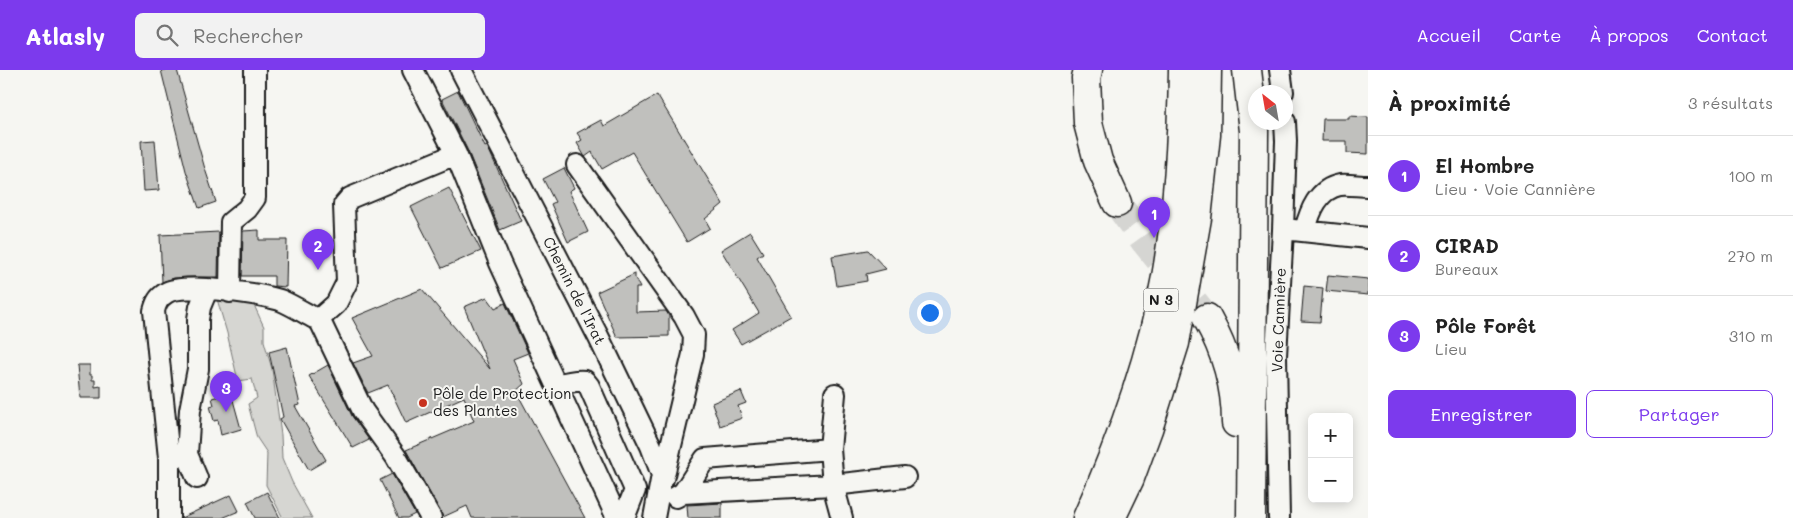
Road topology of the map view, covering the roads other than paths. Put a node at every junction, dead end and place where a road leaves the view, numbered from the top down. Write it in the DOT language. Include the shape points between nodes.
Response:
graph roads {
  1 [pos="255,70"];
  2 [pos="413,70"];
  3 [pos="461,70"];
  4 [pos="1088,70"];
  5 [pos="1183,70"];
  6 [pos="1207,70"];
  7 [pos="1248,70"];
  8 [pos="1280,70"];
  9 [pos="1282,85"];
  10 [pos="1285,130"];
  11 [pos="456,154"];
  12 [pos="577,165"];
  13 [pos="1368,186"];
  14 [pos="1116,204"];
  15 [pos="1283,230"];
  16 [pos="1305,230"];
  17 [pos="1368,238"];
  18 [pos="207,290"];
  19 [pos="230,292"];
  20 [pos="1207,318"];
  21 [pos="319,319"];
  22 [pos="557,385"];
  23 [pos="835,394"];
  24 [pos="830,449"];
  25 [pos="178,456"];
  26 [pos="905,477"];
  27 [pos="197,478"];
  28 [pos="832,486"];
  29 [pos="683,493"];
  30 [pos="655,513"];
  31 [pos="169,518"];
  32 [pos="431,518"];
  33 [pos="617,518"];
  34 [pos="624,518"];
  35 [pos="842,518"];
  36 [pos="1087,518"];
  37 [pos="1111,518"];
  38 [pos="1234,518"];
  39 [pos="1251,518"];
  40 [pos="1279,518"];
  1 -- 19 [label="street" via="255,198 230,222"];
  2 -- 11 [label="street"];
  3 -- 30 [label="street, Chemin de l'Irat" via="651,446 662,475"];
  4 -- 14 [label="highway" via="1088,123 1098,161"];
  5 -- 36 [label="highway, N 3" via="1182,138 1166,278 1150,344 1124,427"];
  6 -- 37 [label="highway, N 3" via="1206,135 1197,218 1175,343 1145,437"];
  7 -- 39 [label="highway" via="1254,131"];
  8 -- 9 [label="street"];
  10 -- 15 [label="street, Voie Cannière"];
  11 -- 21 [label="street" via="350,198 344,205 347,282 336,304"];
  11 -- 22 [label="street" via="500,263"];
  12 -- 30 [label="street" via="684,316 694,335 693,354"];
  13 -- 16 [label="street" via="1340,185 1322,193 1309,215"];
  15 -- 16 [label="street"];
  15 -- 40 [label="street, Voie Cannière" via="1276,356"];
  16 -- 17 [label="street"];
  18 -- 19 [label="street"];
  18 -- 25 [label="street" via="198,319 198,369"];
  18 -- 25 [label="street" via="175,289 157,301 154,311"];
  19 -- 21 [label="street" via="273,298"];
  20 -- 38 [label="highway" via="1218,337 1230,372 1236,420"];
  21 -- 32 [label="street" via="364,411 396,457"];
  22 -- 33 [label="street"];
  22 -- 34 [label="street" via="582,380 589,386 635,490"];
  23 -- 24 [label="street"];
  24 -- 28 [label="street"];
  24 -- 29 [label="street" via="705,459"];
  25 -- 27 [label="street"];
  25 -- 31 [label="street"];
  26 -- 28 [label="street"];
  28 -- 29 [label="street"];
  28 -- 35 [label="street"];
  29 -- 30 [label="street"];
}
